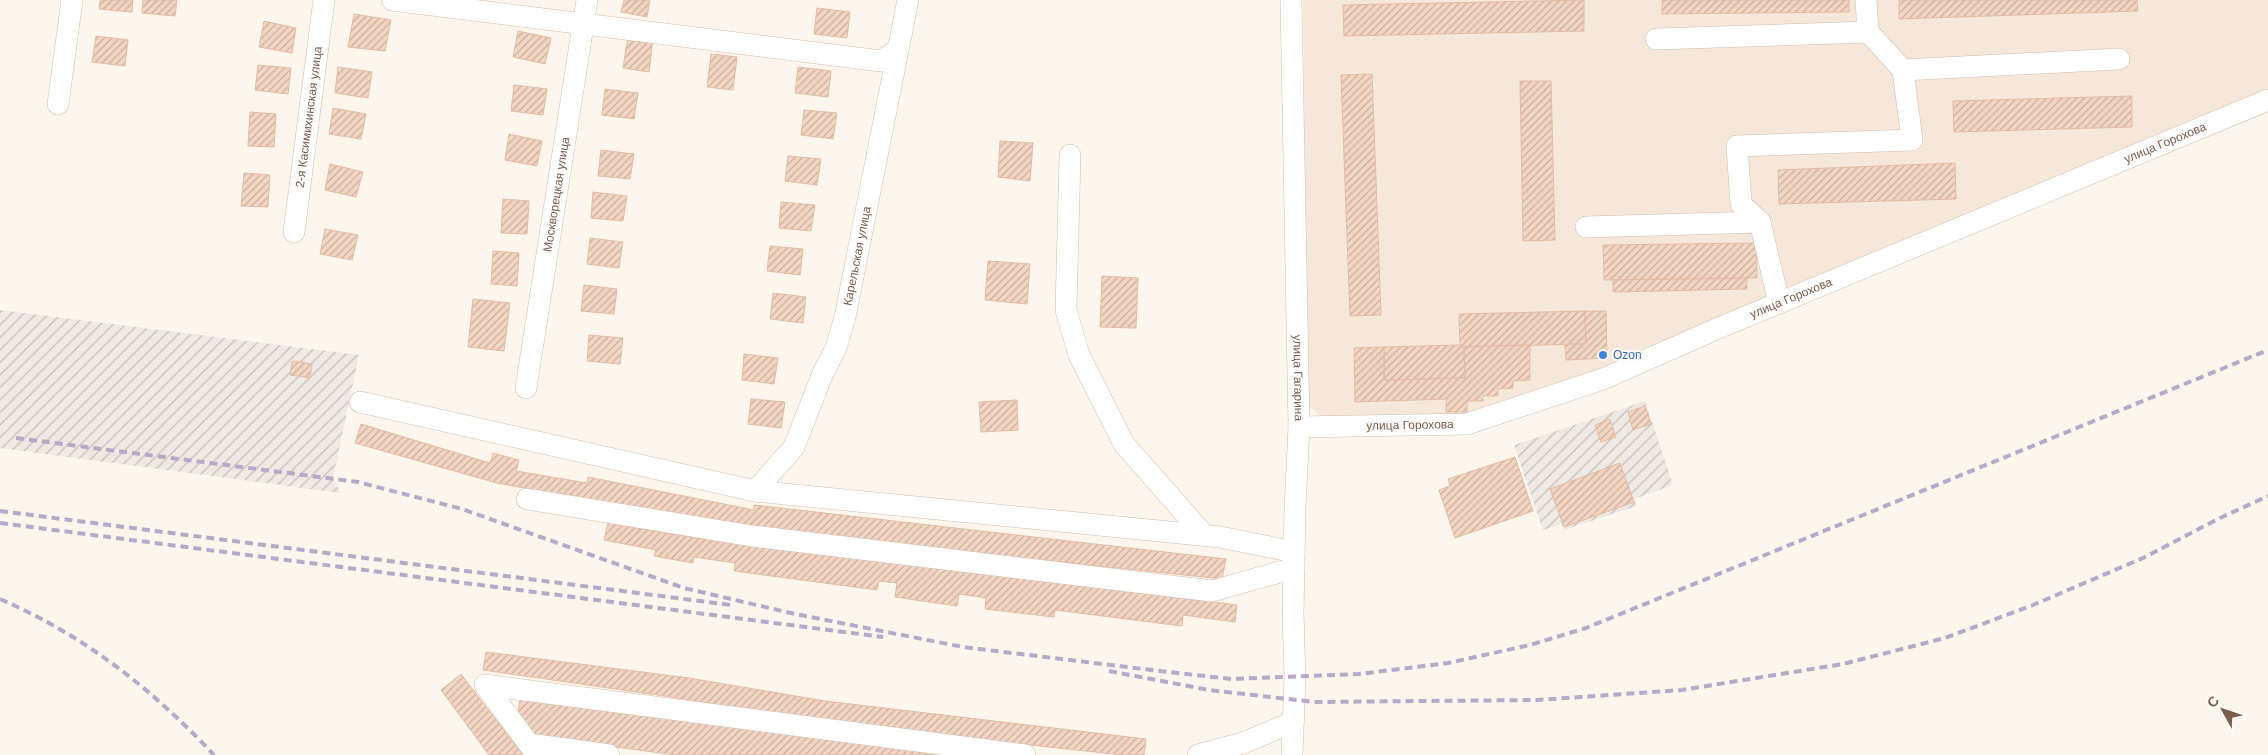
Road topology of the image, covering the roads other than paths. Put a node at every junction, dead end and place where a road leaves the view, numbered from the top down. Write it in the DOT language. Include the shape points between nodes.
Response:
graph roads {
  1 [pos="72,0"];
  2 [pos="324,0"];
  3 [pos="392,0"];
  4 [pos="587,0"];
  5 [pos="908,0"];
  6 [pos="1291,0"];
  7 [pos="1866,0"];
  8 [pos="583,24"];
  9 [pos="1868,32"];
  10 [pos="1656,39"];
  11 [pos="898,49"];
  12 [pos="2119,59"];
  13 [pos="1903,70"];
  14 [pos="2268,100"];
  15 [pos="58,104"];
  16 [pos="1070,155"];
  17 [pos="1760,222"];
  18 [pos="1586,227"];
  19 [pos="294,232"];
  20 [pos="1779,303"];
  21 [pos="526,388"];
  22 [pos="360,402"];
  23 [pos="1299,427"];
  24 [pos="755,490"];
  25 [pos="526,499"];
  26 [pos="1204,535"];
  27 [pos="1294,560"];
  28 [pos="1293,722"];
  29 [pos="533,750"];
  30 [pos="609,755"];
  31 [pos="1025,755"];
  32 [pos="1198,755"];
  33 [pos="1292,755"];
  1 -- 15 [label="street"];
  2 -- 19 [label="street, 2-я Касимихинская улица"];
  3 -- 8 [label="street"];
  4 -- 8 [label="street, Москворецкая улица"];
  5 -- 11 [label="street, Карельская улица"];
  6 -- 23 [label="street, улица Гагарина"];
  7 -- 9 [label="street"];
  8 -- 11 [label="street" via="881,61"];
  8 -- 21 [label="street, Москворецкая улица"];
  9 -- 10 [label="street"];
  9 -- 13 [label="street"];
  11 -- 24 [label="street, Карельская улица" via="845,317 836,348 794,447"];
  12 -- 13 [label="street"];
  13 -- 17 [label="street" via="1912,140 1736,146 1741,204"];
  14 -- 20 [label="street, улица Горохова"];
  16 -- 26 [label="street" via="1066,310 1079,355 1124,444"];
  17 -- 18 [label="street"];
  17 -- 20 [label="street"];
  20 -- 23 [label="street, улица Горохова" via="1603,379 1467,424"];
  22 -- 24 [label="street"];
  23 -- 27 [label="street, улица Гагарина"];
  24 -- 26 [label="street"];
  25 -- 27 [label="street" via="752,536 1212,591"];
  26 -- 27 [label="street"];
  27 -- 28 [label="street, улица Гагарина"];
  28 -- 32 [label="street" via="1243,743"];
  28 -- 33 [label="street, улица Гагарина"];
  29 -- 30 [label="street"];
  29 -- 31 [label="street" via="485,685"];
}
